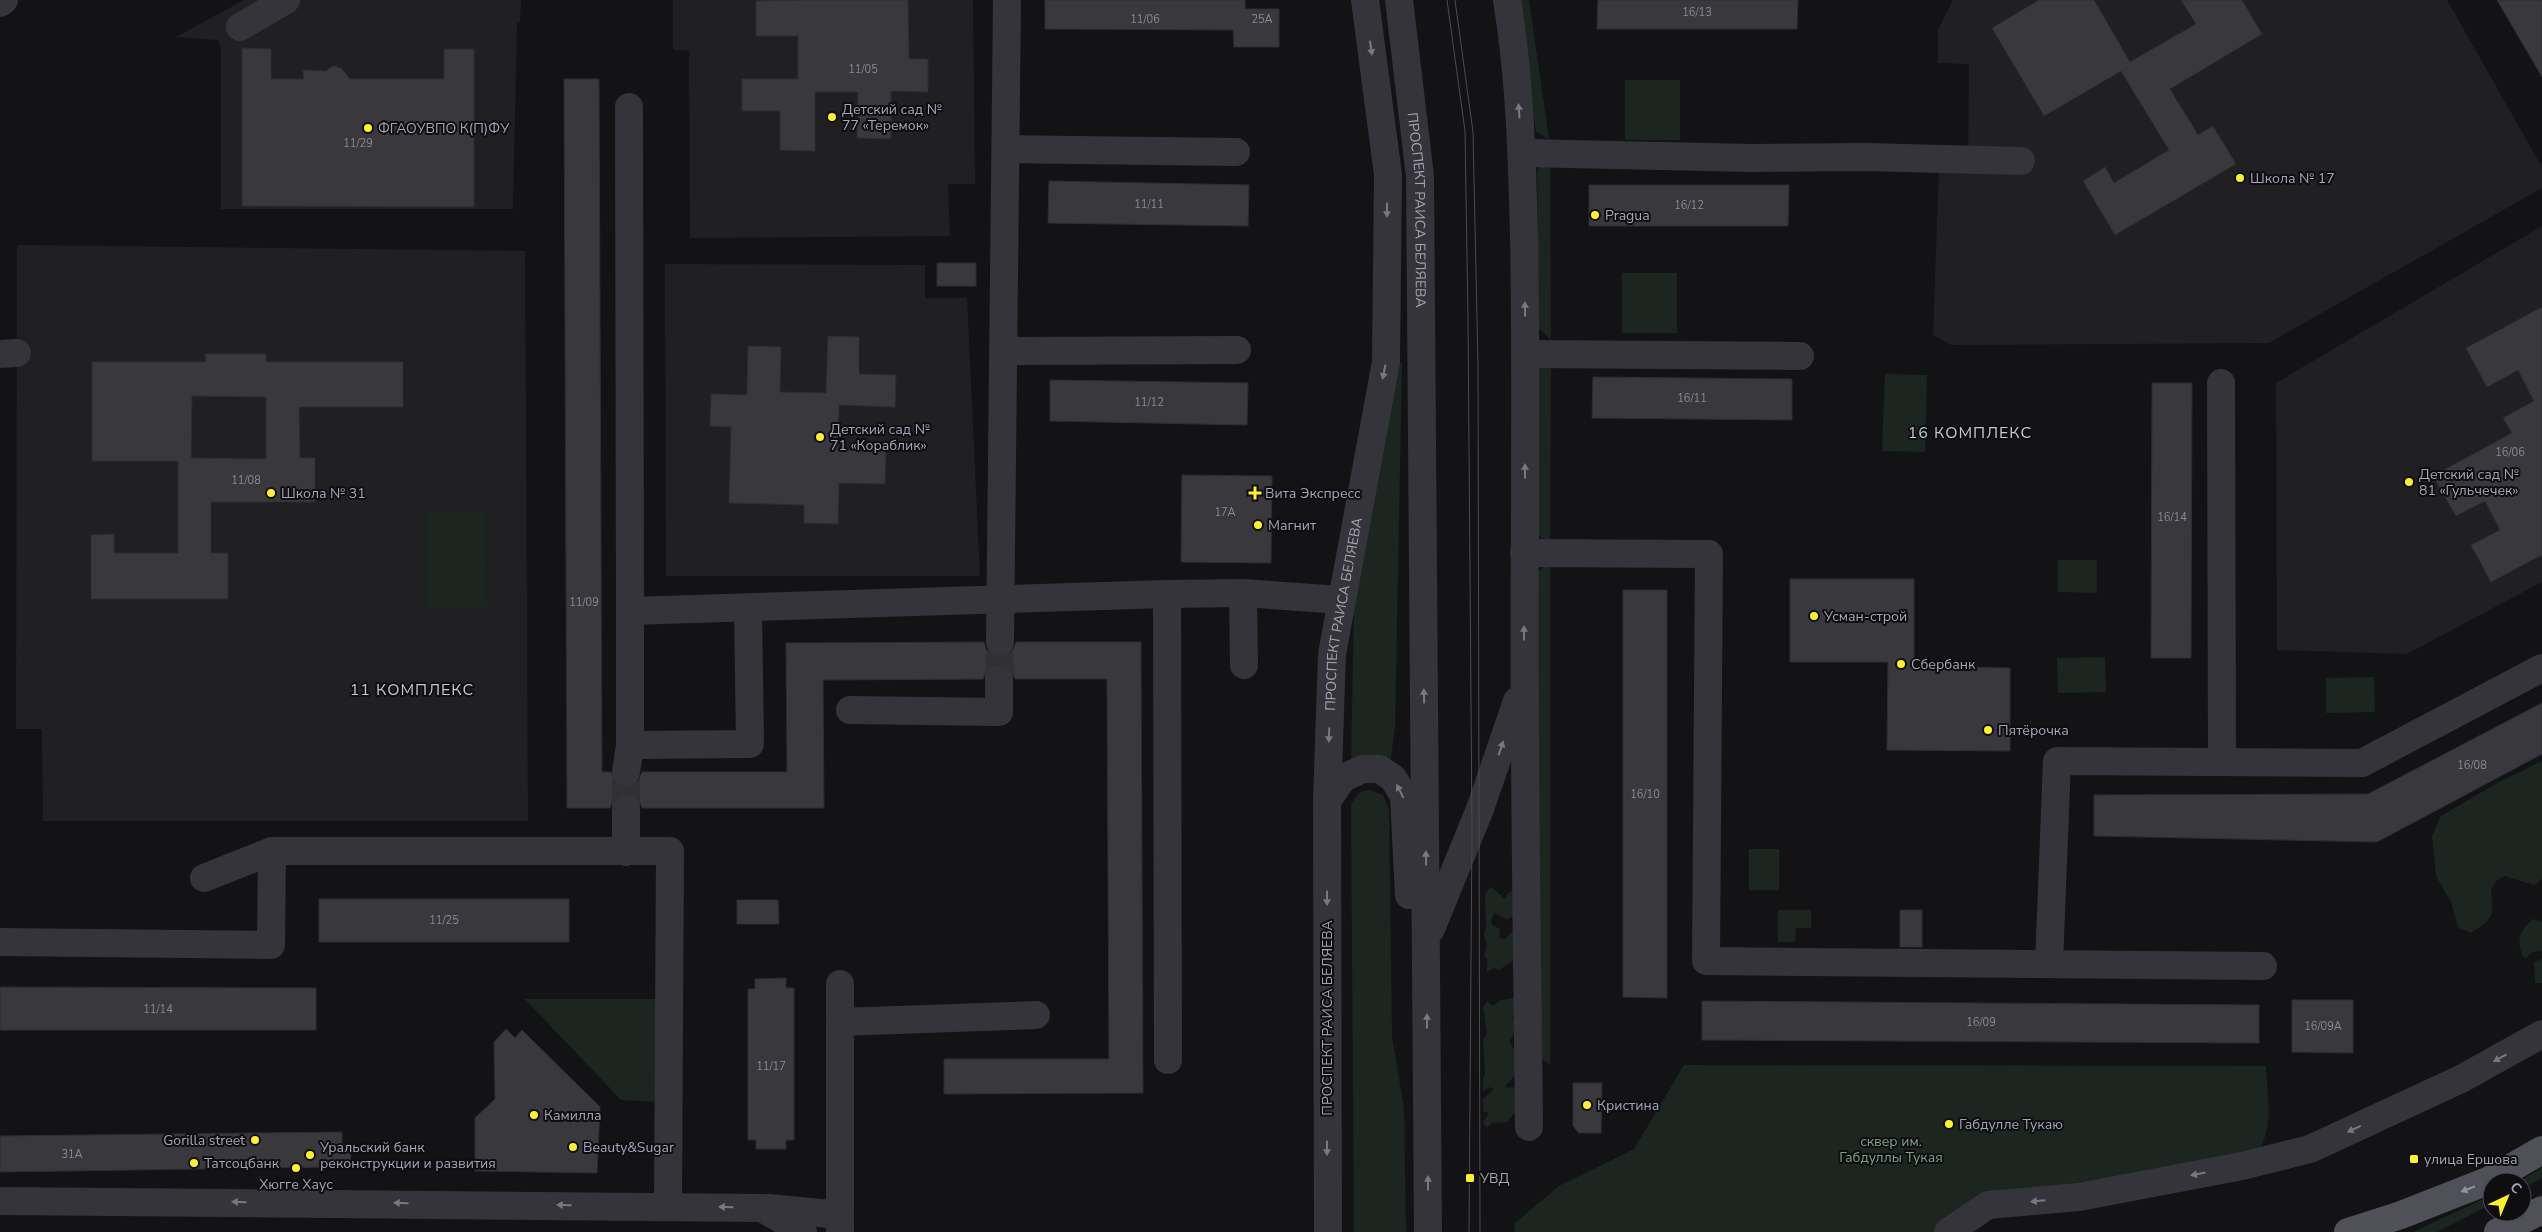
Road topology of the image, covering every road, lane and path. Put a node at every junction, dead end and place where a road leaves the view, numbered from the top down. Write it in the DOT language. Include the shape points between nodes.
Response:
graph roads {
  1 [pos="4,0"];
  2 [pos="286,0"];
  3 [pos="1007,0"];
  4 [pos="1364,0"];
  5 [pos="1399,0"];
  6 [pos="1507,0"];
  7 [pos="0,3"];
  8 [pos="240,27"];
  9 [pos="629,107"];
  10 [pos="1006,149"];
  11 [pos="1236,152"];
  12 [pos="1522,153"];
  13 [pos="2021,161"];
  14 [pos="1237,350"];
  15 [pos="1003,351"];
  16 [pos="1526,354"];
  17 [pos="1800,356"];
  18 [pos="2220,383"];
  19 [pos="1524,553"];
  20 [pos="1243,593"];
  21 [pos="1167,594"];
  22 [pos="1001,597"];
  23 [pos="1341,600"];
  24 [pos="748,609"];
  25 [pos="630,611"];
  26 [pos="1000,642"];
  27 [pos="1244,665"];
  28 [pos="2542,668"];
  29 [pos="999,679"];
  30 [pos="1524,682"];
  31 [pos="850,710"];
  32 [pos="630,745"];
  33 [pos="2222,761"];
  34 [pos="626,772"];
  35 [pos="1486,792"];
  36 [pos="1525,794"];
  37 [pos="1327,801"];
  38 [pos="626,808"];
  39 [pos="272,851"];
  40 [pos="626,852"];
  41 [pos="204,878"];
  42 [pos="1427,940"];
  43 [pos="0,942"];
  44 [pos="2049,964"];
  45 [pos="2263,966"];
  46 [pos="840,984"];
  47 [pos="1036,1015"];
  48 [pos="840,1022"];
  49 [pos="2542,1034"];
  50 [pos="1168,1060"];
  51 [pos="1529,1127"];
  52 [pos="2542,1150"];
  53 [pos="0,1201"];
  54 [pos="668,1206"];
  55 [pos="762,1208"];
  56 [pos="2542,1210"];
  57 [pos="840,1224"];
  58 [pos="803,1232"];
  59 [pos="1328,1232"];
  60 [pos="1428,1232"];
  61 [pos="1948,1232"];
  62 [pos="2348,1232"];
  63 [pos="2498,1232"];
  1 -- 7 [label="street"];
  2 -- 8 [label="street"];
  3 -- 10 [label="street"];
  4 -- 23 [label="street, ПРОСПЕКТ РАИСА БЕЛЯЕВА, one-way" via="1388,175 1386,362"];
  42 -- 5 [label="street, ПРОСПЕКТ РАИСА БЕЛЯЕВА, one-way" via="1420,176"];
  12 -- 6 [label="street, one-way"];
  9 -- 25 [label="street"];
  10 -- 11 [label="street"];
  10 -- 15 [label="street"];
  12 -- 13 [label="street"];
  16 -- 12 [label="street, one-way"];
  14 -- 15 [label="street"];
  15 -- 22 [label="street"];
  16 -- 17 [label="street"];
  19 -- 16 [label="street, one-way"];
  18 -- 33 [label="street"];
  30 -- 19 [label="street, one-way"];
  19 -- 44 [label="street" via="1709,554 1706,960"];
  20 -- 21 [label="street"];
  20 -- 23 [label="street"];
  20 -- 27 [label="street"];
  21 -- 22 [label="street"];
  21 -- 50 [label="street"];
  22 -- 24 [label="street"];
  22 -- 26 [label="street"];
  23 -- 37 [label="street, ПРОСПЕКТ РАИСА БЕЛЯЕВА, one-way" via="1332,654"];
  24 -- 25 [label="street"];
  24 -- 32 [label="street" via="750,744"];
  25 -- 32 [label="street"];
  28 -- 33 [label="street" via="2362,763"];
  29 -- 31 [label="street" via="999,712"];
  35 -- 30 [label="street, one-way"];
  30 -- 36 [label="street"];
  32 -- 34 [label="street"];
  33 -- 44 [label="street" via="2057,761"];
  35 -- 36 [label="street" via="1504,786"];
  35 -- 42 [label="street"];
  36 -- 51 [label="street"];
  42 -- 37 [label="street, one-way" via="1409,895 1404,796 1393,778 1379,769 1363,769 1343,778"];
  37 -- 59 [label="street, ПРОСПЕКТ РАИСА БЕЛЯЕВА, one-way"];
  38 -- 40 [label="street"];
  39 -- 40 [label="street"];
  39 -- 41 [label="street"];
  39 -- 43 [label="street" via="271,945"];
  40 -- 54 [label="street" via="670,852"];
  60 -- 42 [label="street, ПРОСПЕКТ РАИСА БЕЛЯЕВА, one-way"];
  44 -- 45 [label="street"];
  46 -- 48 [label="street"];
  47 -- 48 [label="street"];
  48 -- 57 [label="street"];
  49 -- 61 [label="street, one-way" via="2461,1079 2310,1149 2243,1176 2081,1208 1988,1205"];
  52 -- 62 [label="main road, one-way" via="2490,1180"];
  54 -- 53 [label="street, one-way"];
  55 -- 54 [label="street, one-way"];
  55 -- 57 [label="street"];
  55 -- 58 [label="street"];
  56 -- 63 [label="main road"];
}
